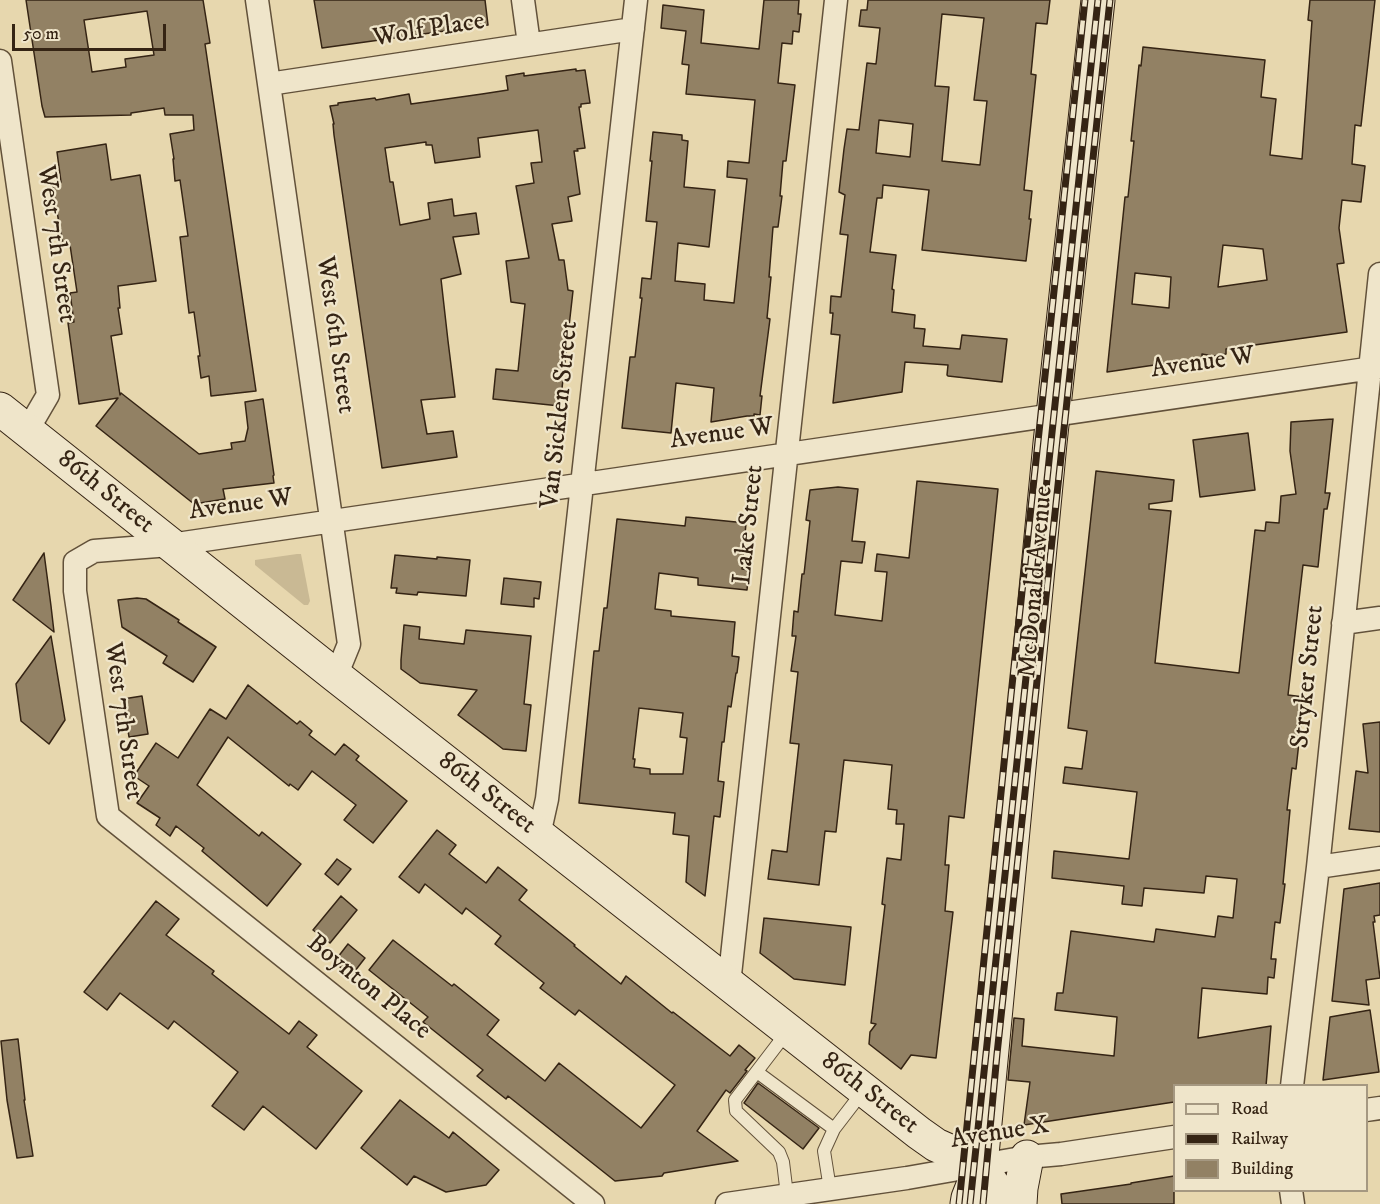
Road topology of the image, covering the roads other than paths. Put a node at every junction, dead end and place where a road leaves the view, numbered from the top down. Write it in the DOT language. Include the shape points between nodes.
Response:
graph roads {
  1 [pos="257,0"];
  2 [pos="523,0"];
  3 [pos="636,0"];
  4 [pos="836,0"];
  5 [pos="1098,0"];
  6 [pos="633,29"];
  7 [pos="529,45"];
  8 [pos="0,61"];
  9 [pos="269,84"];
  10 [pos="1380,274"];
  11 [pos="1375,368"];
  12 [pos="0,409"];
  13 [pos="1053,414"];
  14 [pos="27,431"];
  15 [pos="786,454"];
  16 [pos="582,484"];
  17 [pos="332,521"];
  18 [pos="171,545"];
  19 [pos="75,562"];
  20 [pos="1380,618"];
  21 [pos="1343,623"];
  22 [pos="336,676"];
  23 [pos="108,816"];
  24 [pos="539,836"];
  25 [pos="1380,858"];
  26 [pos="1318,867"];
  27 [pos="729,984"];
  28 [pos="788,1031"];
  29 [pos="757,1072"];
  30 [pos="1292,1084"];
  31 [pos="864,1090"];
  32 [pos="834,1129"];
  33 [pos="1173,1137"];
  34 [pos="1027,1157"];
  35 [pos="981,1165"];
  36 [pos="830,1189"];
  37 [pos="787,1195"];
  38 [pos="593,1204"];
  39 [pos="727,1204"];
  40 [pos="967,1204"];
  41 [pos="997,1204"];
  42 [pos="1020,1204"];
  1 -- 9 [label="street, West 6th Street"];
  2 -- 7 [label="street"];
  3 -- 6 [label="street, Van Sicklen Street"];
  4 -- 15 [label="street, Lake Street"];
  5 -- 13 [label="main road, McDonald Avenue"];
  6 -- 7 [label="street, Wolf Place"];
  6 -- 16 [label="street, Van Sicklen Street"];
  7 -- 9 [label="street, Wolf Place"];
  8 -- 14 [label="street, West 7th Street" via="48,395"];
  9 -- 17 [label="street, West 6th Street"];
  10 -- 11 [label="street, Stryker Street"];
  11 -- 13 [label="street, Avenue W"];
  11 -- 21 [label="street, Stryker Street"];
  12 -- 14 [label="main road, 86th Street"];
  13 -- 15 [label="street, Avenue W"];
  13 -- 35 [label="main road, McDonald Avenue"];
  14 -- 18 [label="main road, 86th Street"];
  15 -- 16 [label="street, Avenue W"];
  15 -- 27 [label="street, Lake Street"];
  16 -- 17 [label="street, Avenue W"];
  16 -- 24 [label="street, Van Sicklen Street" via="547,798"];
  17 -- 18 [label="street, Avenue W"];
  17 -- 22 [label="street, West 6th Street" via="349,644"];
  18 -- 19 [label="street, Avenue W" via="94,551"];
  18 -- 22 [label="main road, 86th Street"];
  19 -- 23 [label="street, West 7th Street" via="75,591"];
  20 -- 21 [label="street"];
  21 -- 26 [label="street, Stryker Street"];
  22 -- 24 [label="main road, 86th Street"];
  23 -- 38 [label="street, Boynton Place"];
  24 -- 27 [label="main road, 86th Street"];
  25 -- 26 [label="street"];
  26 -- 30 [label="street, Stryker Street"];
  27 -- 28 [label="main road, 86th Street"];
  28 -- 29 [label="lane"];
  28 -- 31 [label="main road, 86th Street"];
  29 -- 32 [label="lane"];
  29 -- 37 [label="lane" via="735,1100 736,1111 780,1152"];
  31 -- 32 [label="lane"];
  31 -- 35 [label="main road, 86th Street" via="936,1145"];
  32 -- 36 [label="lane" via="824,1151"];
  33 -- 34 [label="street, Avenue X"];
  34 -- 35 [label="street, Avenue X"];
  34 -- 42 [label="main road"];
  35 -- 36 [label="street, Avenue X"];
  35 -- 40 [label="main road, McDonald Avenue"];
  35 -- 41 [label="main road" via="997,1192"];
  36 -- 37 [label="street, Avenue X"];
  37 -- 39 [label="street, Avenue X"];
}
